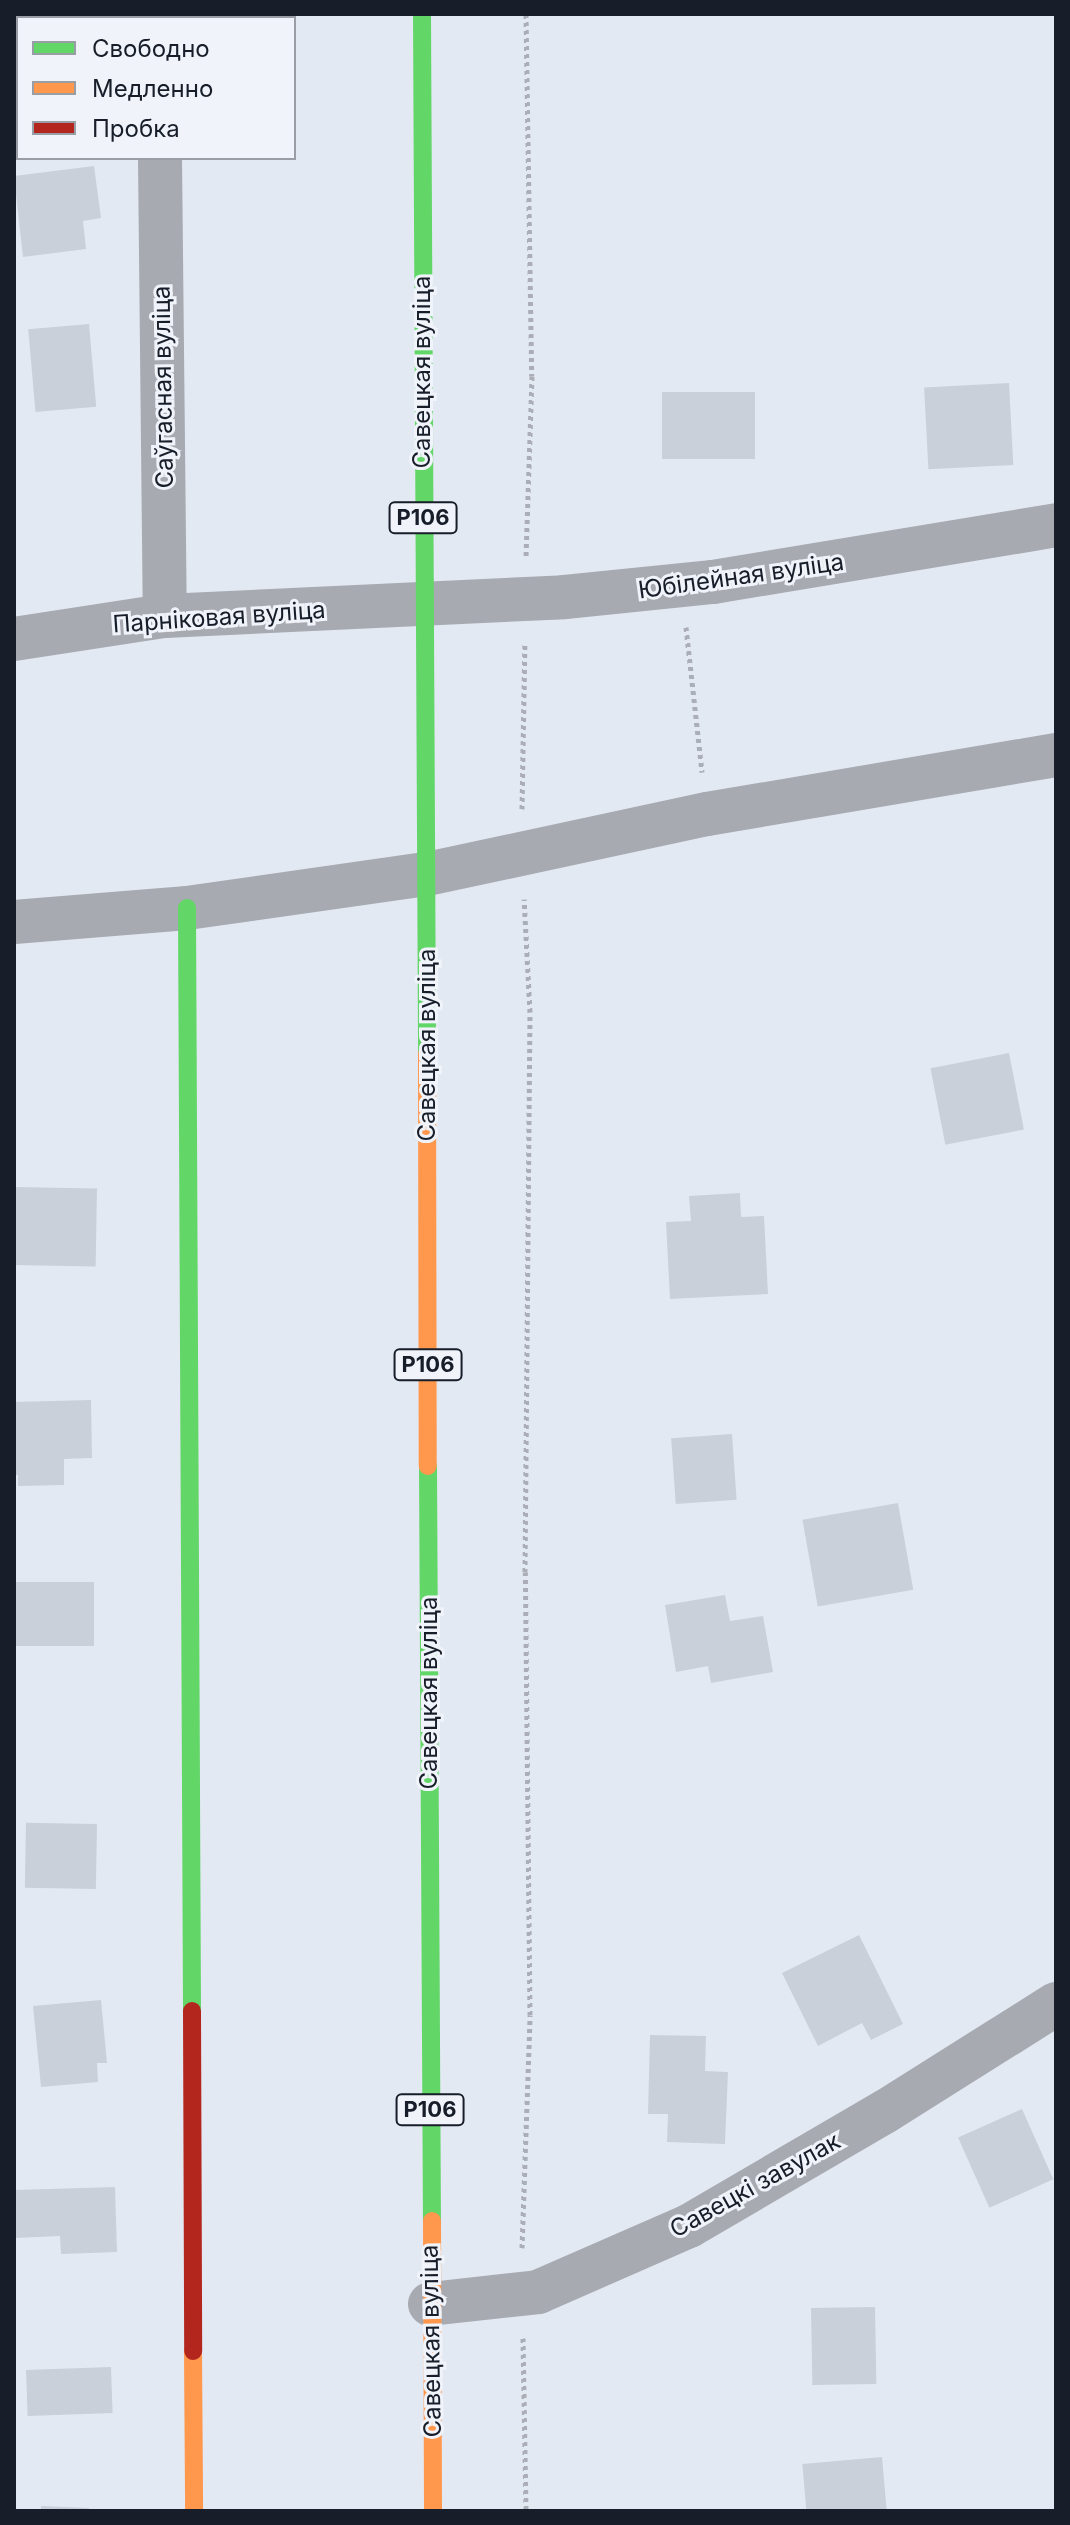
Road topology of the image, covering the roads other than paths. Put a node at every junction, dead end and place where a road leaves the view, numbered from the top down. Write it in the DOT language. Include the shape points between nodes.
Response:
graph roads {
  1 [pos="422,14"];
  2 [pos="160,160"];
  3 [pos="1056,525"];
  4 [pos="424,604"];
  5 [pos="165,616"];
  6 [pos="14,639"];
  7 [pos="1056,755"];
  8 [pos="427,874"];
  9 [pos="187,908"];
  10 [pos="14,922"];
  11 [pos="1056,2004"];
  12 [pos="430,2304"];
  13 [pos="194,2511"];
  14 [pos="433,2511"];
  1 -- 4 [label="main road, Савецкая вуліца / Р106"];
  2 -- 5 [label="street, Саўгасная вуліца"];
  3 -- 4 [label="street, Юбілейная вуліца" via="754,578"];
  4 -- 5 [label="street, Парніковая вуліца"];
  4 -- 8 [label="main road, Савецкая вуліца / Р106"];
  5 -- 6 [label="street, Парніковая вуліца"];
  7 -- 8 [label="street" via="707,814"];
  8 -- 9 [label="street"];
  8 -- 12 [label="main road, Савецкая вуліца / Р106"];
  9 -- 10 [label="street"];
  9 -- 13 [label="main road"];
  11 -- 12 [label="street, Савецкі завулак" via="689,2226 538,2292"];
  12 -- 14 [label="main road, Савецкая вуліца / Р106"];
}
